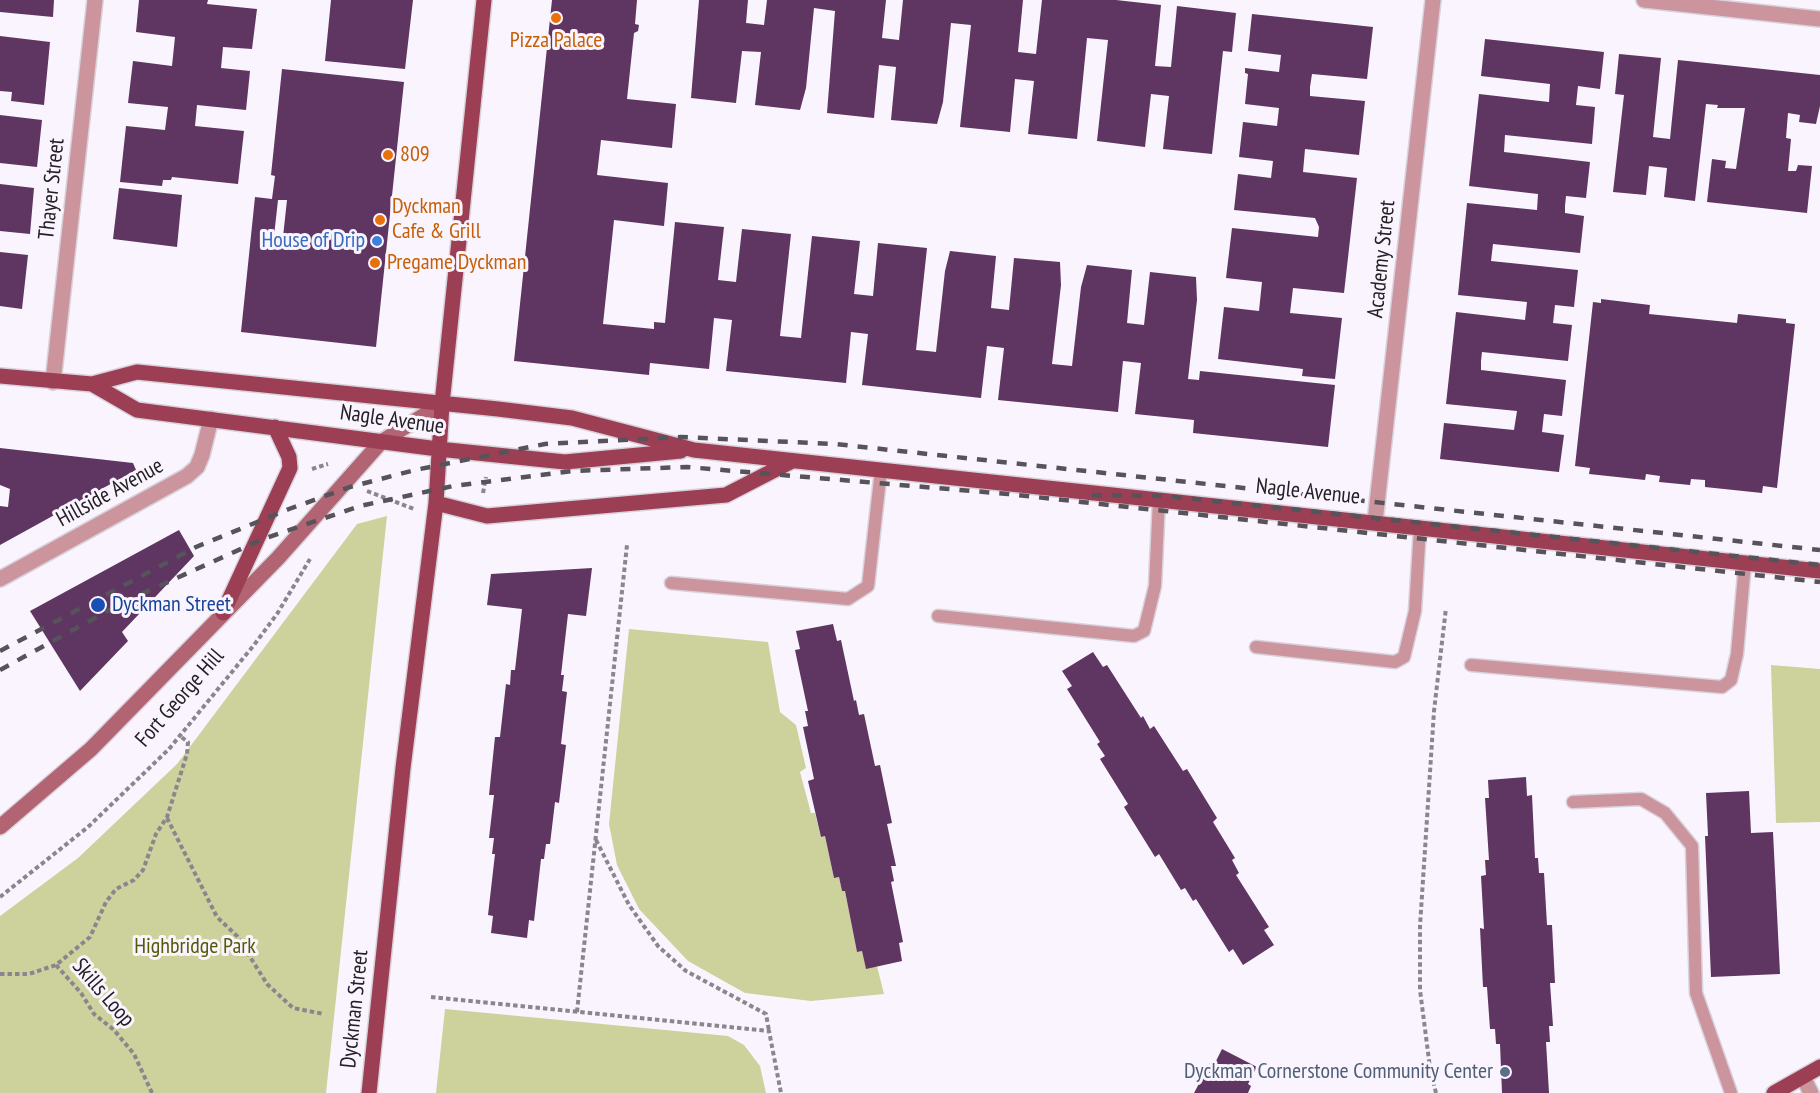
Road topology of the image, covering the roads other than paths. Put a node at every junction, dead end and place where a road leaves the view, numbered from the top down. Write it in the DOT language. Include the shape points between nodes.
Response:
graph roads {
  1 [pos="95,0"];
  2 [pos="484,0"];
  3 [pos="1433,0"];
  4 [pos="1644,0"];
  5 [pos="1820,19"];
  6 [pos="0,376"];
  7 [pos="53,382"];
  8 [pos="92,384"];
  9 [pos="442,404"];
  10 [pos="211,419"];
  11 [pos="275,427"];
  12 [pos="381,442"];
  13 [pos="438,450"];
  14 [pos="694,450"];
  15 [pos="792,461"];
  16 [pos="881,470"];
  17 [pos="1159,499"];
  18 [pos="435,510"];
  19 [pos="1375,522"];
  20 [pos="1420,527"];
  21 [pos="1745,562"];
  22 [pos="1820,571"];
  23 [pos="0,579"];
  24 [pos="671,584"];
  25 [pos="223,613"];
  26 [pos="938,616"];
  27 [pos="1256,647"];
  28 [pos="1471,665"];
  29 [pos="1573,802"];
  30 [pos="0,827"];
  31 [pos="1820,1067"];
  32 [pos="1803,1077"];
  33 [pos="369,1093"];
  34 [pos="1731,1093"];
  35 [pos="1774,1093"];
  36 [pos="1811,1093"];
  1 -- 7 [label="street, Thayer Street"];
  2 -- 9 [label="main road, Dyckman Street"];
  3 -- 19 [label="street, Academy Street"];
  4 -- 5 [label="street"];
  6 -- 7 [label="main road, Nagle Avenue"];
  7 -- 8 [label="main road, Nagle Avenue"];
  8 -- 9 [label="main road, Nagle Avenue" via="137,372"];
  8 -- 10 [label="main road, Nagle Avenue" via="137,410"];
  9 -- 12 [label="main road, Fort George Hill"];
  9 -- 13 [label="main road, Dyckman Street"];
  9 -- 14 [label="main road, Nagle Avenue" via="572,418"];
  10 -- 11 [label="main road, Nagle Avenue"];
  10 -- 23 [label="street, Hillside Avenue" via="197,467 187,476"];
  11 -- 12 [label="main road, Nagle Avenue"];
  11 -- 25 [label="main road" via="290,468"];
  12 -- 13 [label="main road, Nagle Avenue"];
  12 -- 25 [label="main road, Fort George Hill" via="278,558"];
  13 -- 14 [label="main road, Nagle Avenue" via="565,462"];
  13 -- 18 [label="main road, Dyckman Street"];
  14 -- 15 [label="main road, Nagle Avenue"];
  15 -- 16 [label="main road, Nagle Avenue"];
  15 -- 18 [label="main road" via="726,495 487,516"];
  16 -- 17 [label="main road, Nagle Avenue"];
  16 -- 24 [label="lane" via="868,586 848,599"];
  17 -- 19 [label="main road, Nagle Avenue"];
  17 -- 26 [label="lane" via="1155,586 1144,632 1134,636"];
  18 -- 33 [label="main road, Dyckman Street"];
  19 -- 20 [label="main road, Nagle Avenue"];
  20 -- 21 [label="main road, Nagle Avenue"];
  20 -- 27 [label="lane" via="1415,611 1404,657 1395,662"];
  21 -- 22 [label="main road, Nagle Avenue"];
  21 -- 28 [label="lane" via="1737,654 1731,680 1722,687"];
  25 -- 30 [label="main road, Fort George Hill" via="91,749"];
  29 -- 34 [label="lane" via="1641,800 1665,813 1692,846 1696,993"];
  31 -- 32 [label="main road"];
  32 -- 35 [label="main road"];
  32 -- 36 [label="street"];
}
